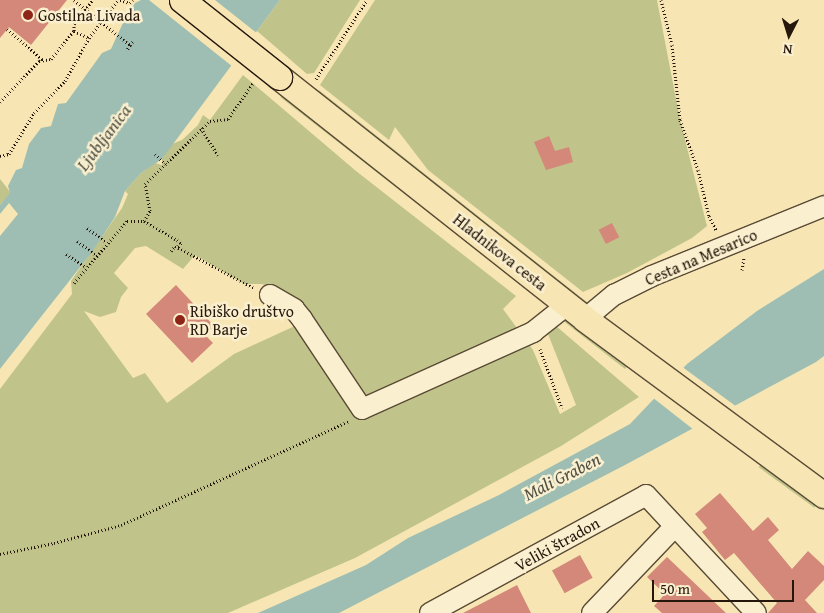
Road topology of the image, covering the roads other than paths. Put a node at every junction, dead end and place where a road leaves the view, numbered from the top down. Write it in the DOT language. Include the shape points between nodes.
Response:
graph roads {
  1 [pos="182,0"];
  2 [pos="824,206"];
  3 [pos="270,296"];
  4 [pos="576,312"];
  5 [pos="824,495"];
  6 [pos="675,526"];
  7 [pos="430,613"];
  8 [pos="592,613"];
  9 [pos="756,613"];
  1 -- 4 [label="main road, Hladnikova cesta, bridge"];
  2 -- 4 [label="street, Cesta na Mesarico" via="724,244"];
  3 -- 4 [label="street, Cesta na Mesarico" via="294,309 362,409"];
  4 -- 5 [label="main road, Hladnikova cesta" via="720,422"];
  6 -- 7 [label="street, Veliki štradon" via="646,495"];
  6 -- 8 [label="street"];
  6 -- 9 [label="street, Veliki štradon"];
}
